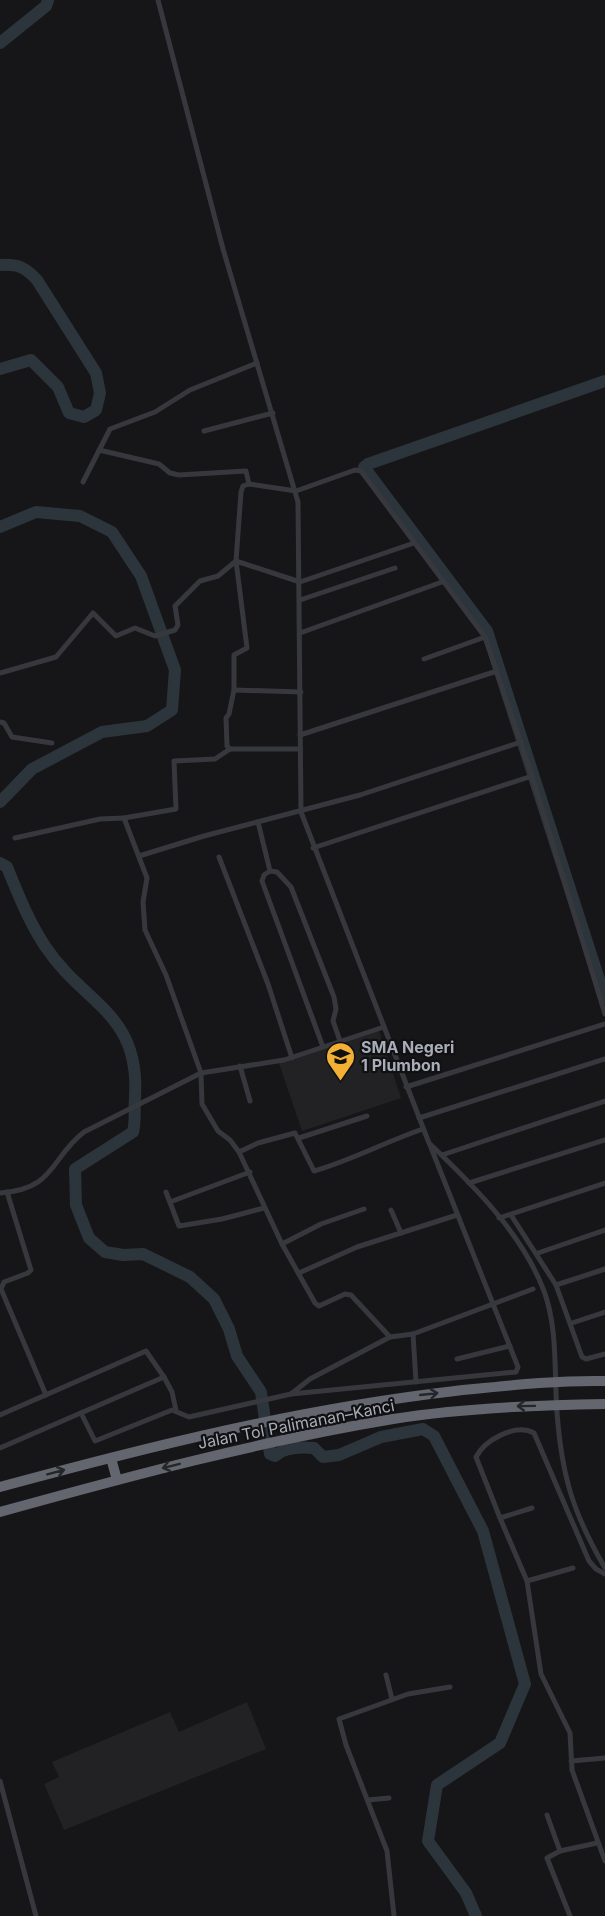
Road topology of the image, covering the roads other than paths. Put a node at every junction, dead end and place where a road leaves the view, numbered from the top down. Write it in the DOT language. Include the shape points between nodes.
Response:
graph roads {
  1 [pos="158,0"];
  2 [pos="257,363"];
  3 [pos="273,413"];
  4 [pos="204,431"];
  5 [pos="99,450"];
  6 [pos="83,482"];
  7 [pos="249,484"];
  8 [pos="296,491"];
  9 [pos="414,543"];
  10 [pos="236,561"];
  11 [pos="396,568"];
  12 [pos="300,582"];
  13 [pos="442,582"];
  14 [pos="300,600"];
  15 [pos="300,633"];
  16 [pos="485,637"];
  17 [pos="424,659"];
  18 [pos="497,671"];
  19 [pos="0,673"];
  20 [pos="234,690"];
  21 [pos="301,692"];
  22 [pos="0,722"];
  23 [pos="300,735"];
  24 [pos="521,742"];
  25 [pos="52,744"];
  26 [pos="230,749"];
  27 [pos="300,749"];
  28 [pos="532,776"];
  29 [pos="301,812"];
  30 [pos="124,818"];
  31 [pos="258,822"];
  32 [pos="15,838"];
  33 [pos="313,848"];
  34 [pos="139,856"];
  35 [pos="219,857"];
  36 [pos="270,871"];
  37 [pos="605,1014"];
  38 [pos="605,1024"];
  39 [pos="384,1027"];
  40 [pos="340,1041"];
  41 [pos="323,1047"];
  42 [pos="292,1058"];
  43 [pos="605,1059"];
  44 [pos="240,1066"];
  45 [pos="201,1072"];
  46 [pos="406,1087"];
  47 [pos="250,1101"];
  48 [pos="605,1101"];
  49 [pos="367,1116"];
  50 [pos="419,1118"];
  51 [pos="423,1129"];
  52 [pos="299,1138"];
  53 [pos="605,1140"];
  54 [pos="429,1143"];
  55 [pos="239,1152"];
  56 [pos="442,1155"];
  57 [pos="250,1172"];
  58 [pos="469,1183"];
  59 [pos="605,1183"];
  60 [pos="7,1192"];
  61 [pos="166,1192"];
  62 [pos="0,1193"];
  63 [pos="170,1202"];
  64 [pos="264,1208"];
  65 [pos="364,1209"];
  66 [pos="391,1210"];
  67 [pos="457,1215"];
  68 [pos="511,1215"];
  69 [pos="499,1218"];
  70 [pos="605,1230"];
  71 [pos="400,1233"];
  72 [pos="282,1244"];
  73 [pos="538,1253"];
  74 [pos="605,1269"];
  75 [pos="299,1273"];
  76 [pos="1,1285"];
  77 [pos="556,1285"];
  78 [pos="533,1290"];
  79 [pos="493,1304"];
  80 [pos="605,1312"];
  81 [pos="572,1323"];
  82 [pos="413,1334"];
  83 [pos="390,1337"];
  84 [pos="510,1346"];
  85 [pos="605,1354"];
  86 [pos="457,1359"];
  87 [pos="165,1377"];
  88 [pos="605,1380"];
  89 [pos="416,1382"];
  90 [pos="291,1394"];
  91 [pos="46,1395"];
  92 [pos="605,1404"];
  93 [pos="176,1410"];
  94 [pos="81,1413"];
  95 [pos="0,1415"];
  96 [pos="0,1448"];
  97 [pos="111,1458"];
  98 [pos="117,1480"];
  99 [pos="0,1488"];
  100 [pos="532,1508"];
  101 [pos="0,1512"];
  102 [pos="500,1518"];
  103 [pos="573,1568"];
  104 [pos="605,1568"];
  105 [pos="605,1574"];
  106 [pos="527,1581"];
  107 [pos="386,1675"];
  108 [pos="450,1687"];
  109 [pos="392,1699"];
  110 [pos="605,1758"];
  111 [pos="571,1761"];
  112 [pos="0,1781"];
  113 [pos="389,1798"];
  114 [pos="368,1800"];
  115 [pos="548,1815"];
  116 [pos="597,1843"];
  117 [pos="560,1851"];
  118 [pos="605,1861"];
  119 [pos="36,1916"];
  120 [pos="394,1916"];
  121 [pos="570,1916"];
  1 -- 2 [label="street" via="216,225"];
  2 -- 3 [label="street"];
  2 -- 5 [label="street" via="112,428"];
  3 -- 4 [label="street"];
  3 -- 8 [label="street"];
  5 -- 6 [label="street"];
  5 -- 7 [label="street" via="159,464 179,475 246,471"];
  7 -- 8 [label="street"];
  7 -- 10 [label="street" via="241,492"];
  8 -- 9 [label="street" via="360,469"];
  8 -- 12 [label="street"];
  9 -- 12 [label="street"];
  9 -- 13 [label="street"];
  10 -- 12 [label="street"];
  10 -- 19 [label="street" via="218,576 200,580 178,600 174,610 178,626 173,631 157,636 135,628 116,636 93,613 56,657"];
  10 -- 20 [label="street" via="247,648 234,655"];
  11 -- 14 [label="street"];
  12 -- 14 [label="street"];
  13 -- 15 [label="street"];
  13 -- 16 [label="street"];
  14 -- 15 [label="street"];
  15 -- 21 [label="street"];
  16 -- 17 [label="street"];
  16 -- 18 [label="street"];
  18 -- 23 [label="street"];
  18 -- 24 [label="street"];
  20 -- 21 [label="street"];
  20 -- 26 [label="street" via="226,718"];
  21 -- 23 [label="street"];
  22 -- 25 [label="street" via="12,737"];
  23 -- 27 [label="street"];
  24 -- 28 [label="street"];
  24 -- 29 [label="street"];
  26 -- 27 [label="street"];
  26 -- 30 [label="street" via="215,759 174,761 176,808"];
  27 -- 29 [label="street"];
  28 -- 33 [label="street"];
  28 -- 37 [label="street"];
  29 -- 31 [label="street"];
  29 -- 33 [label="street"];
  30 -- 32 [label="street" via="100,819"];
  30 -- 34 [label="street"];
  31 -- 34 [label="street"];
  31 -- 36 [label="street"];
  33 -- 39 [label="street"];
  34 -- 45 [label="street" via="147,878 143,902 145,930 166,975"];
  35 -- 42 [label="street"];
  36 -- 40 [label="street" via="278,874 294,894 334,997 333,1021"];
  36 -- 41 [label="street" via="262,881"];
  38 -- 46 [label="street"];
  39 -- 40 [label="street"];
  39 -- 46 [label="street"];
  40 -- 41 [label="street"];
  41 -- 42 [label="street"];
  42 -- 44 [label="street"];
  43 -- 50 [label="street"];
  44 -- 45 [label="street"];
  44 -- 47 [label="street"];
  45 -- 55 [label="street" via="202,1104 218,1131"];
  45 -- 60 [label="street" via="78,1137 40,1181"];
  46 -- 50 [label="street"];
  48 -- 56 [label="street"];
  49 -- 52 [label="street"];
  50 -- 51 [label="street"];
  51 -- 52 [label="street" via="314,1171"];
  51 -- 54 [label="street"];
  52 -- 55 [label="street" via="294,1133"];
  53 -- 58 [label="street"];
  54 -- 56 [label="street"];
  54 -- 67 [label="street"];
  55 -- 57 [label="street"];
  56 -- 58 [label="street"];
  57 -- 63 [label="street"];
  57 -- 64 [label="street"];
  58 -- 69 [label="street"];
  59 -- 68 [label="street"];
  60 -- 62 [label="street"];
  60 -- 76 [label="street" via="31,1270"];
  61 -- 63 [label="street"];
  63 -- 64 [label="street" via="180,1226"];
  64 -- 72 [label="street"];
  65 -- 72 [label="street" via="321,1224"];
  66 -- 71 [label="street"];
  67 -- 71 [label="street"];
  67 -- 79 [label="street"];
  68 -- 69 [label="street"];
  68 -- 73 [label="street"];
  69 -- 104 [label="street" via="522,1247 544,1292 552,1329 565,1476 572,1505"];
  70 -- 73 [label="street"];
  71 -- 75 [label="street"];
  72 -- 75 [label="street"];
  73 -- 77 [label="street"];
  74 -- 77 [label="street"];
  75 -- 83 [label="street" via="318,1306 345,1293 351,1295"];
  76 -- 91 [label="street"];
  77 -- 81 [label="street"];
  78 -- 79 [label="street"];
  79 -- 82 [label="street"];
  79 -- 84 [label="street"];
  80 -- 81 [label="street"];
  81 -- 85 [label="street" via="582,1358"];
  82 -- 83 [label="street"];
  82 -- 89 [label="street"];
  83 -- 90 [label="street" via="310,1379"];
  84 -- 86 [label="street"];
  84 -- 89 [label="street" via="518,1367 514,1373"];
  87 -- 91 [label="street" via="146,1351"];
  87 -- 93 [label="street"];
  87 -- 94 [label="street"];
  97 -- 88 [label="highway, Jalan Tol Palimanan–Kanci, one-way" via="244,1424 408,1396"];
  89 -- 90 [label="street"];
  90 -- 93 [label="street" via="189,1418"];
  91 -- 95 [label="street"];
  92 -- 98 [label="highway, Jalan Tol Palimanan–Kanci, one-way" via="509,1406 395,1419 293,1437"];
  93 -- 94 [label="street" via="94,1441"];
  94 -- 96 [label="street"];
  97 -- 98 [label="highway"];
  99 -- 97 [label="highway, Jalan Tol Palimanan–Kanci, one-way"];
  98 -- 101 [label="highway, Jalan Tol Palimanan–Kanci"];
  100 -- 102 [label="street"];
  102 -- 105 [label="street" via="476,1457 496,1438 512,1431 529,1430 534,1433 589,1561"];
  102 -- 106 [label="street"];
  103 -- 106 [label="street"];
  106 -- 111 [label="street" via="541,1674 570,1733"];
  107 -- 109 [label="street"];
  108 -- 109 [label="street"];
  109 -- 114 [label="street" via="339,1719"];
  110 -- 111 [label="street"];
  111 -- 116 [label="street"];
  112 -- 119 [label="street"];
  113 -- 114 [label="street"];
  114 -- 120 [label="street" via="388,1855"];
  115 -- 117 [label="street"];
  116 -- 117 [label="street"];
  116 -- 118 [label="street"];
  117 -- 121 [label="street" via="548,1857"];
}
